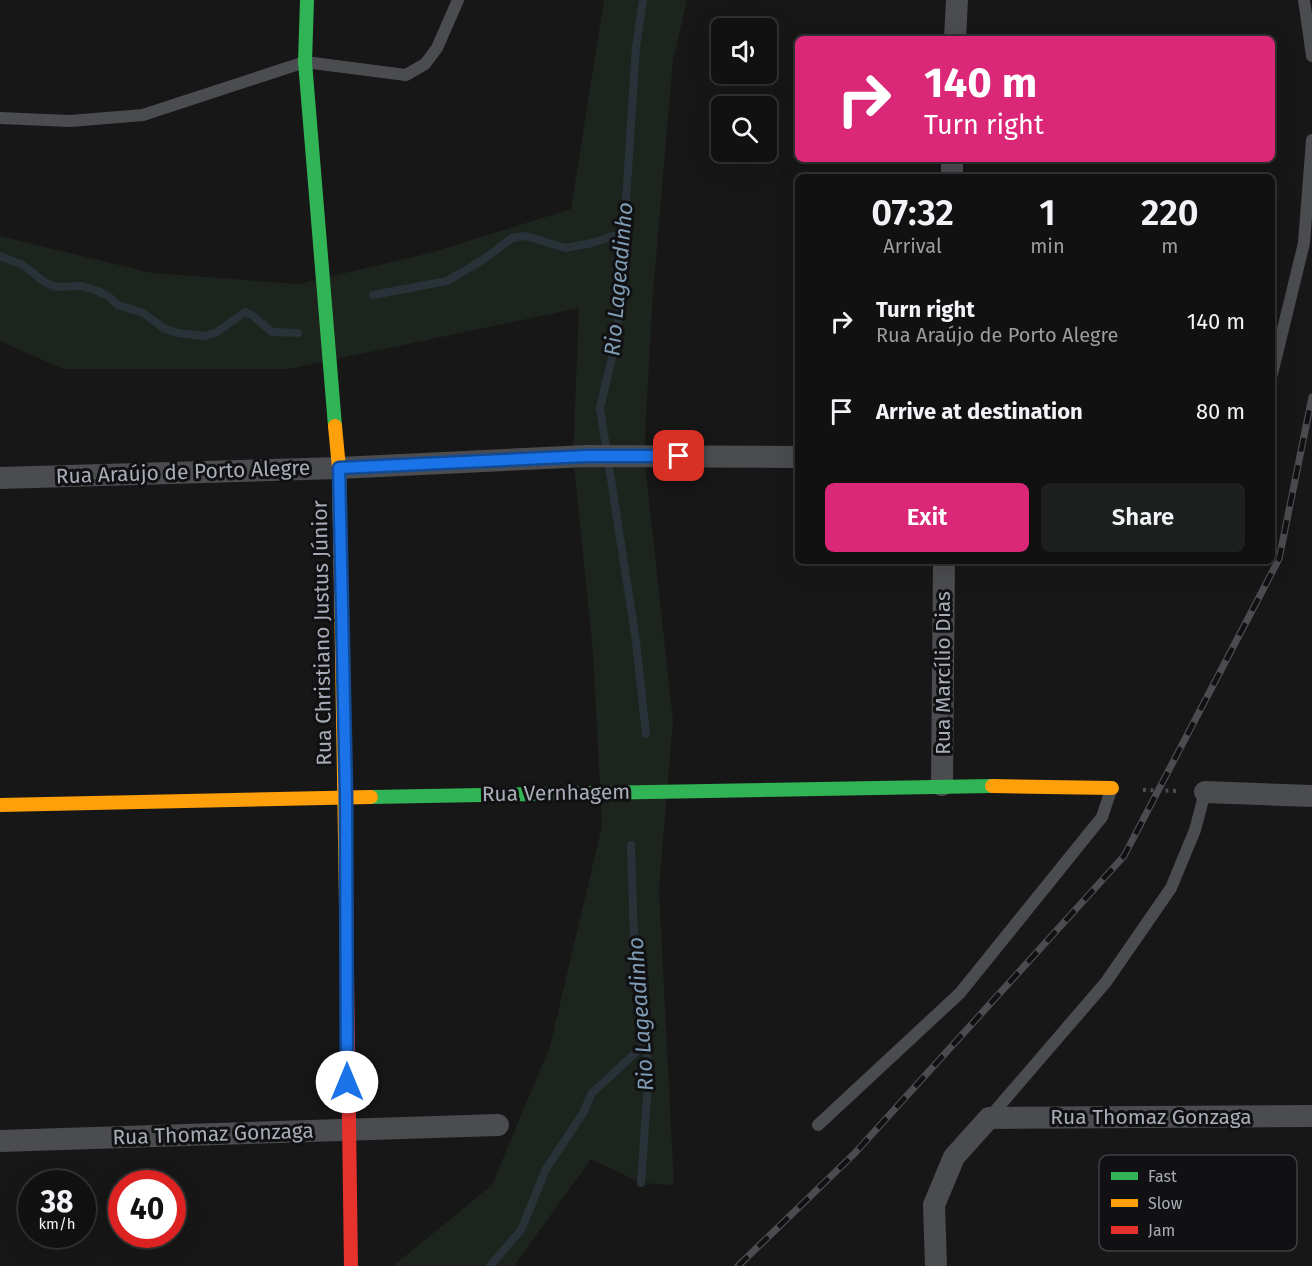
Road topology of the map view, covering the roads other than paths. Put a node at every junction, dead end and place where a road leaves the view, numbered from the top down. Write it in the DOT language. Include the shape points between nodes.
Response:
graph roads {
  1 [pos="307,0"];
  2 [pos="458,0"];
  3 [pos="957,0"];
  4 [pos="1304,0"];
  5 [pos="956,36"];
  6 [pos="1312,56"];
  7 [pos="305,62"];
  8 [pos="0,118"];
  9 [pos="1312,140"];
  10 [pos="1275,362"];
  11 [pos="795,457"];
  12 [pos="339,468"];
  13 [pos="0,478"];
  14 [pos="944,564"];
  15 [pos="942,785"];
  16 [pos="1112,788"];
  17 [pos="1204,792"];
  18 [pos="1312,796"];
  19 [pos="346,797"];
  20 [pos="0,805"];
  21 [pos="1312,1116"];
  22 [pos="989,1118"];
  23 [pos="498,1125"];
  24 [pos="818,1125"];
  25 [pos="348,1130"];
  26 [pos="0,1141"];
  27 [pos="351,1266"];
  28 [pos="936,1266"];
  1 -- 7 [label="street, Rua Christiano Justus Júnior"];
  2 -- 7 [label="lane" via="437,48 424,64 406,75"];
  3 -- 5 [label="street"];
  4 -- 6 [label="lane"];
  7 -- 8 [label="lane" via="143,115 70,121"];
  7 -- 12 [label="street, Rua Christiano Justus Júnior"];
  9 -- 10 [label="lane" via="1304,243"];
  11 -- 12 [label="street, Rua Araújo de Porto Alegre" via="587,456"];
  12 -- 13 [label="street, Rua Araújo de Porto Alegre"];
  12 -- 19 [label="street, Rua Christiano Justus Júnior"];
  14 -- 15 [label="street, Rua Marcílio Dias"];
  15 -- 16 [label="street, Rua Vernhagem"];
  15 -- 19 [label="street, Rua Vernhagem"];
  16 -- 24 [label="lane" via="1102,817 960,993"];
  17 -- 18 [label="street"];
  17 -- 22 [label="lane" via="1195,830 1171,888 1106,982"];
  19 -- 20 [label="street, Rua Vernhagem"];
  19 -- 25 [label="street, Rua Christiano Justus Júnior"];
  21 -- 22 [label="street, Rua Thomaz Gonzaga"];
  22 -- 28 [label="street" via="954,1157 934,1205"];
  23 -- 25 [label="street, Rua Thomaz Gonzaga"];
  25 -- 26 [label="street, Rua Thomaz Gonzaga"];
  25 -- 27 [label="street, Rua Christiano Justus Júnior"];
}
